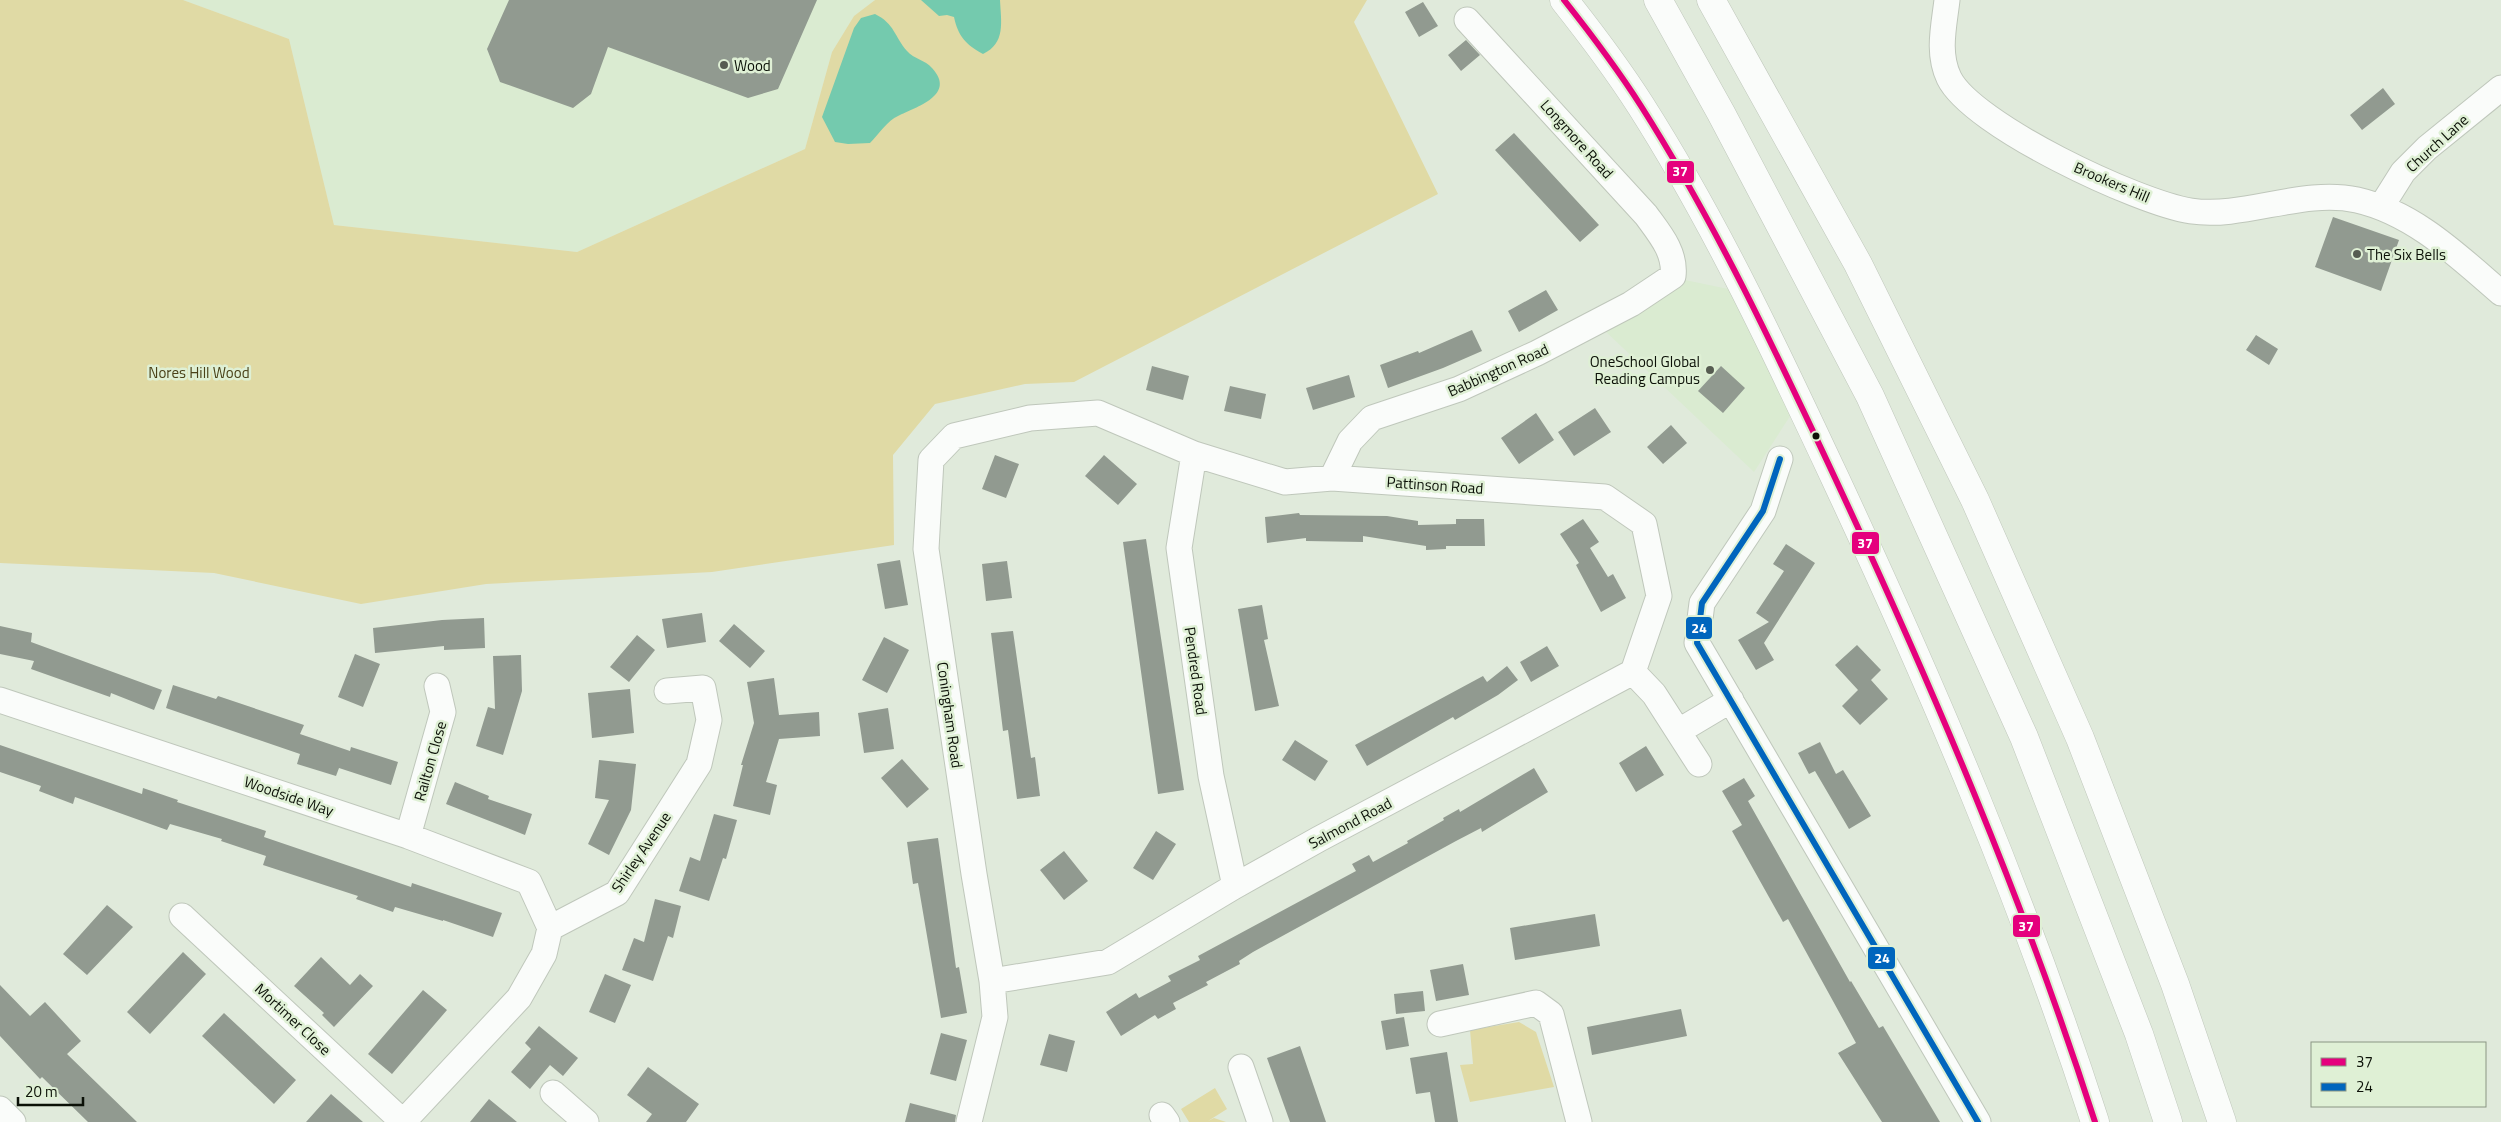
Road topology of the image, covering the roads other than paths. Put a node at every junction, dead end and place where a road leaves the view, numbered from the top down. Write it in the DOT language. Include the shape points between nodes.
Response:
graph roads {
  1 [pos="1564,0"];
  2 [pos="1658,0"];
  3 [pos="1711,0"];
  4 [pos="1947,0"];
  5 [pos="1467,20"];
  6 [pos="2501,88"];
  7 [pos="2381,207"];
  8 [pos="1674,267"];
  9 [pos="2501,293"];
  10 [pos="1077,415"];
  11 [pos="1194,454"];
  12 [pos="1780,459"];
  13 [pos="1332,478"];
  14 [pos="1633,672"];
  15 [pos="437,686"];
  16 [pos="667,691"];
  17 [pos="0,700"];
  18 [pos="1731,700"];
  19 [pos="1679,731"];
  20 [pos="1698,764"];
  21 [pos="408,836"];
  22 [pos="1235,886"];
  23 [pos="182,916"];
  24 [pos="550,928"];
  25 [pos="992,981"];
  26 [pos="1440,1024"];
  27 [pos="1241,1068"];
  28 [pos="553,1093"];
  29 [pos="0,1109"];
  30 [pos="13,1122"];
  31 [pos="403,1122"];
  32 [pos="586,1122"];
  33 [pos="969,1122"];
  34 [pos="1260,1122"];
  35 [pos="1578,1122"];
  36 [pos="1978,1122"];
  37 [pos="2095,1122"];
  38 [pos="2168,1122"];
  39 [pos="2222,1122"];
  1 -- 37 [label="main road" via="1636,98 1673,159 1732,267 1808,420 1877,568 1974,794 2055,1005"];
  2 -- 38 [label="main road" via="1870,396 2024,738 2138,1034"];
  3 -- 39 [label="main road" via="1858,264 1975,500 2080,738 2175,984"];
  4 -- 7 [label="street, Brookers Hill" via="1943,63 1960,94 2006,129 2095,178 2192,211 2220,211 2338,197"];
  5 -- 8 [label="street, Longmore Road" via="1646,215 1669,248"];
  6 -- 7 [label="street, Church Lane" via="2427,148 2403,172"];
  7 -- 9 [label="street" via="2433,236"];
  8 -- 13 [label="street, Babbington Road" via="1673,276 1590,327 1459,390 1372,418 1350,441"];
  10 -- 11 [label="street, Pattinson Road" via="1098,413"];
  10 -- 25 [label="street, Coningham Road" via="1030,418 954,436 931,460 926,549"];
  11 -- 13 [label="street, Pattinson Road" via="1285,482"];
  11 -- 22 [label="street, Pendred Road" via="1179,548 1211,776"];
  12 -- 18 [label="street" via="1763,511 1702,603 1697,643"];
  13 -- 14 [label="street, Pattinson Road" via="1605,497 1644,524 1659,596"];
  14 -- 19 [label="street" via="1654,694"];
  14 -- 22 [label="street, Salmond Road"];
  15 -- 21 [label="street, Railton Close" via="443,712"];
  16 -- 24 [label="street, Shirley Avenue" via="702,688 709,720 699,764 616,893"];
  17 -- 21 [label="street, Woodside Way"];
  18 -- 19 [label="street"];
  18 -- 36 [label="street"];
  19 -- 20 [label="street"];
  21 -- 24 [label="street, Woodside Way" via="528,882"];
  22 -- 25 [label="street, Salmond Road" via="1108,962"];
  23 -- 31 [label="street, Mortimer Close"];
  24 -- 31 [label="street" via="544,954 519,998"];
  25 -- 33 [label="street, Coningham Road" via="996,1017"];
  26 -- 35 [label="street" via="1536,1002 1551,1014"];
  27 -- 34 [label="street"];
  28 -- 32 [label="street"];
  29 -- 30 [label="street"];
}
